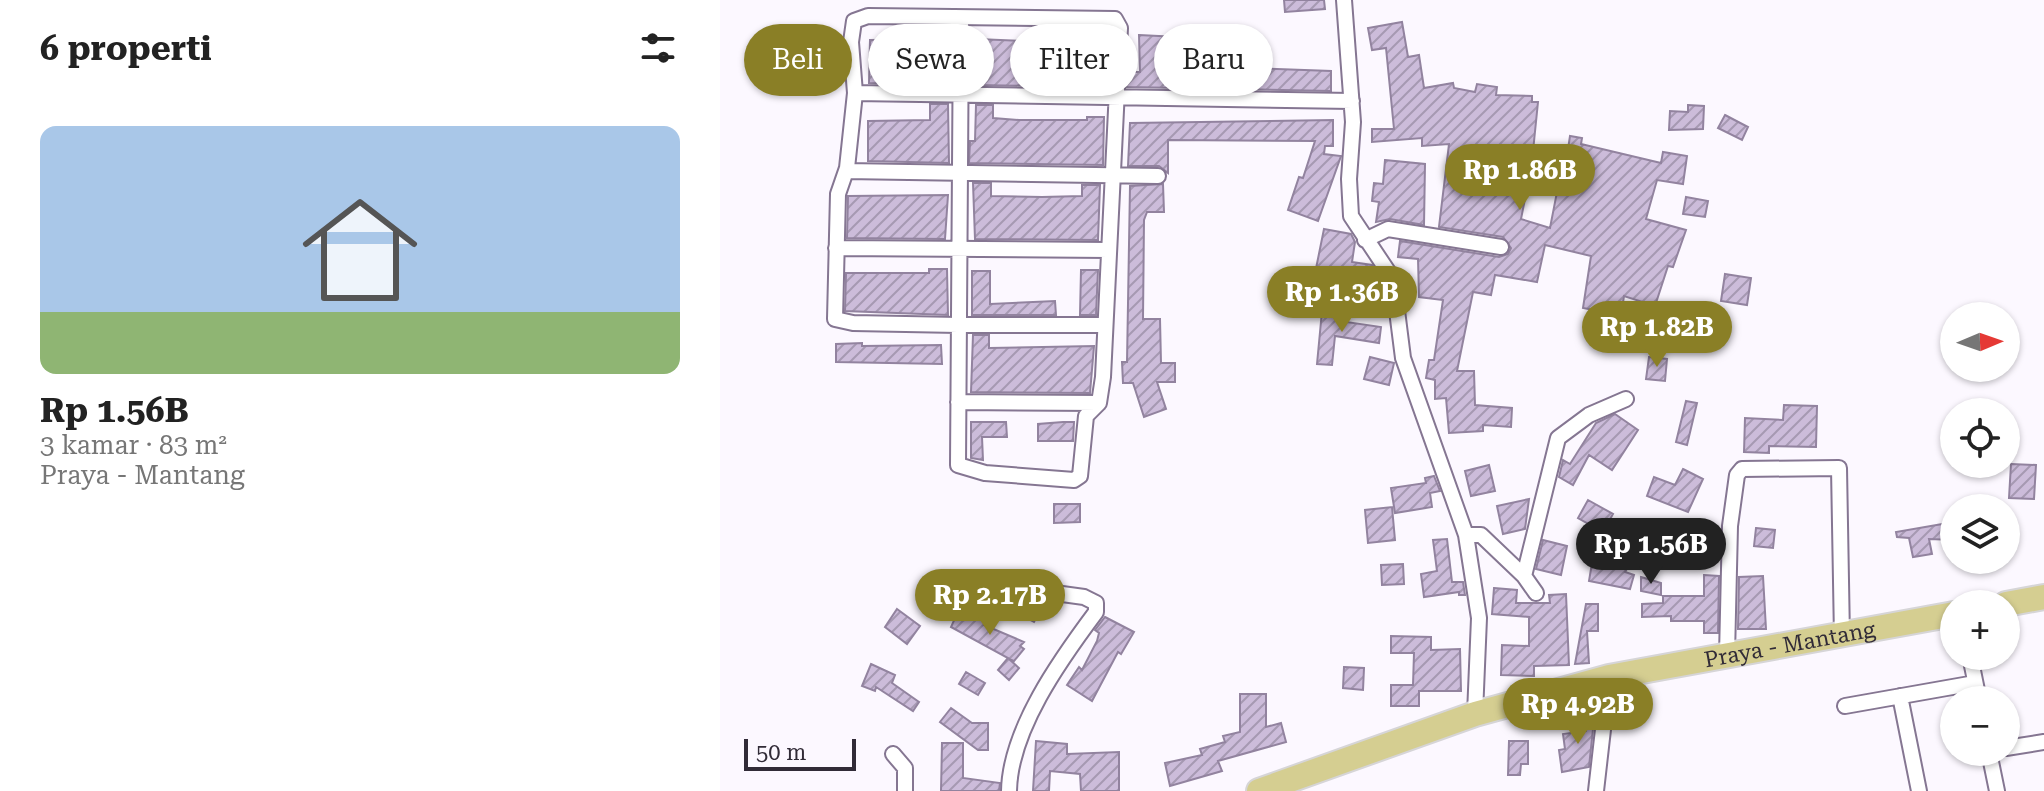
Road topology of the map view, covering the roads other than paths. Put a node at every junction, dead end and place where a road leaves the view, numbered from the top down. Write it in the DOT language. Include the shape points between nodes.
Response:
graph roads {
  1 [pos="1344,0"];
  2 [pos="961,18"];
  3 [pos="961,24"];
  4 [pos="855,93"];
  5 [pos="868,93"];
  6 [pos="994,95"];
  7 [pos="960,96"];
  8 [pos="1116,97"];
  9 [pos="1352,101"];
  10 [pos="846,171"];
  11 [pos="959,172"];
  12 [pos="1111,174"];
  13 [pos="1158,176"];
  14 [pos="1365,240"];
  15 [pos="1501,247"];
  16 [pos="836,248"];
  17 [pos="957,250"];
  18 [pos="1109,250"];
  19 [pos="958,325"];
  20 [pos="1105,325"];
  21 [pos="1626,399"];
  22 [pos="958,402"];
  23 [pos="1099,403"];
  24 [pos="1466,535"];
  25 [pos="1524,576"];
  26 [pos="1536,593"];
  27 [pos="2044,597"];
  28 [pos="2020,601"];
  29 [pos="952,603"];
  30 [pos="1940,617"];
  31 [pos="1842,637"];
  32 [pos="1727,655"];
  33 [pos="1973,670"];
  34 [pos="1609,677"];
  35 [pos="1975,683"];
  36 [pos="1976,686"];
  37 [pos="1900,696"];
  38 [pos="1845,706"];
  39 [pos="1475,714"];
  40 [pos="2044,742"];
  41 [pos="2020,746"];
  42 [pos="893,754"];
  43 [pos="1992,766"];
  44 [pos="905,791"];
  45 [pos="1009,791"];
  46 [pos="1259,791"];
  47 [pos="1596,791"];
  48 [pos="1919,791"];
  49 [pos="1997,791"];
  1 -- 9 [label="street"];
  2 -- 3 [label="street"];
  2 -- 4 [label="street" via="857,19 851,32"];
  2 -- 8 [label="street" via="1115,19 1120,28"];
  4 -- 5 [label="street"];
  4 -- 10 [label="street"];
  6 -- 8 [label="street"];
  7 -- 11 [label="street"];
  8 -- 9 [label="street"];
  8 -- 12 [label="street"];
  9 -- 14 [label="street" via="1349,203 1355,227"];
  10 -- 11 [label="street"];
  10 -- 16 [label="street" via="838,187"];
  11 -- 12 [label="street"];
  11 -- 17 [label="street"];
  12 -- 13 [label="street"];
  12 -- 18 [label="street"];
  14 -- 15 [label="street" via="1388,229"];
  14 -- 24 [label="street" via="1393,279 1403,358"];
  16 -- 17 [label="street"];
  16 -- 19 [label="street" via="835,319"];
  17 -- 18 [label="street"];
  17 -- 19 [label="street"];
  18 -- 20 [label="street"];
  19 -- 20 [label="street"];
  19 -- 22 [label="street"];
  20 -- 23 [label="street"];
  21 -- 25 [label="street" via="1589,415 1558,438"];
  22 -- 23 [label="street"];
  22 -- 23 [label="street" via="959,467 1074,480 1084,464 1087,415"];
  24 -- 25 [label="street" via="1481,535"];
  24 -- 39 [label="street" via="1479,618"];
  25 -- 26 [label="street"];
  27 -- 28 [label="main road"];
  29 -- 45 [label="street" via="963,591 983,583 1096,603 1096,612 1022,728 1010,764"];
  30 -- 31 [label="main road, Praya - Mantang"];
  31 -- 32 [label="main road, Praya - Mantang"];
  31 -- 32 [label="street" via="1839,468 1742,469 1730,526"];
  32 -- 34 [label="main road, Praya - Mantang"];
  33 -- 35 [label="street"];
  34 -- 39 [label="main road, Praya - Mantang"];
  34 -- 47 [label="street"];
  35 -- 36 [label="street"];
  35 -- 37 [label="street"];
  37 -- 38 [label="street"];
  37 -- 48 [label="street"];
  39 -- 46 [label="main road, Praya - Mantang"];
  40 -- 41 [label="street"];
  42 -- 44 [label="street" via="904,766"];
  43 -- 49 [label="street"];
}
